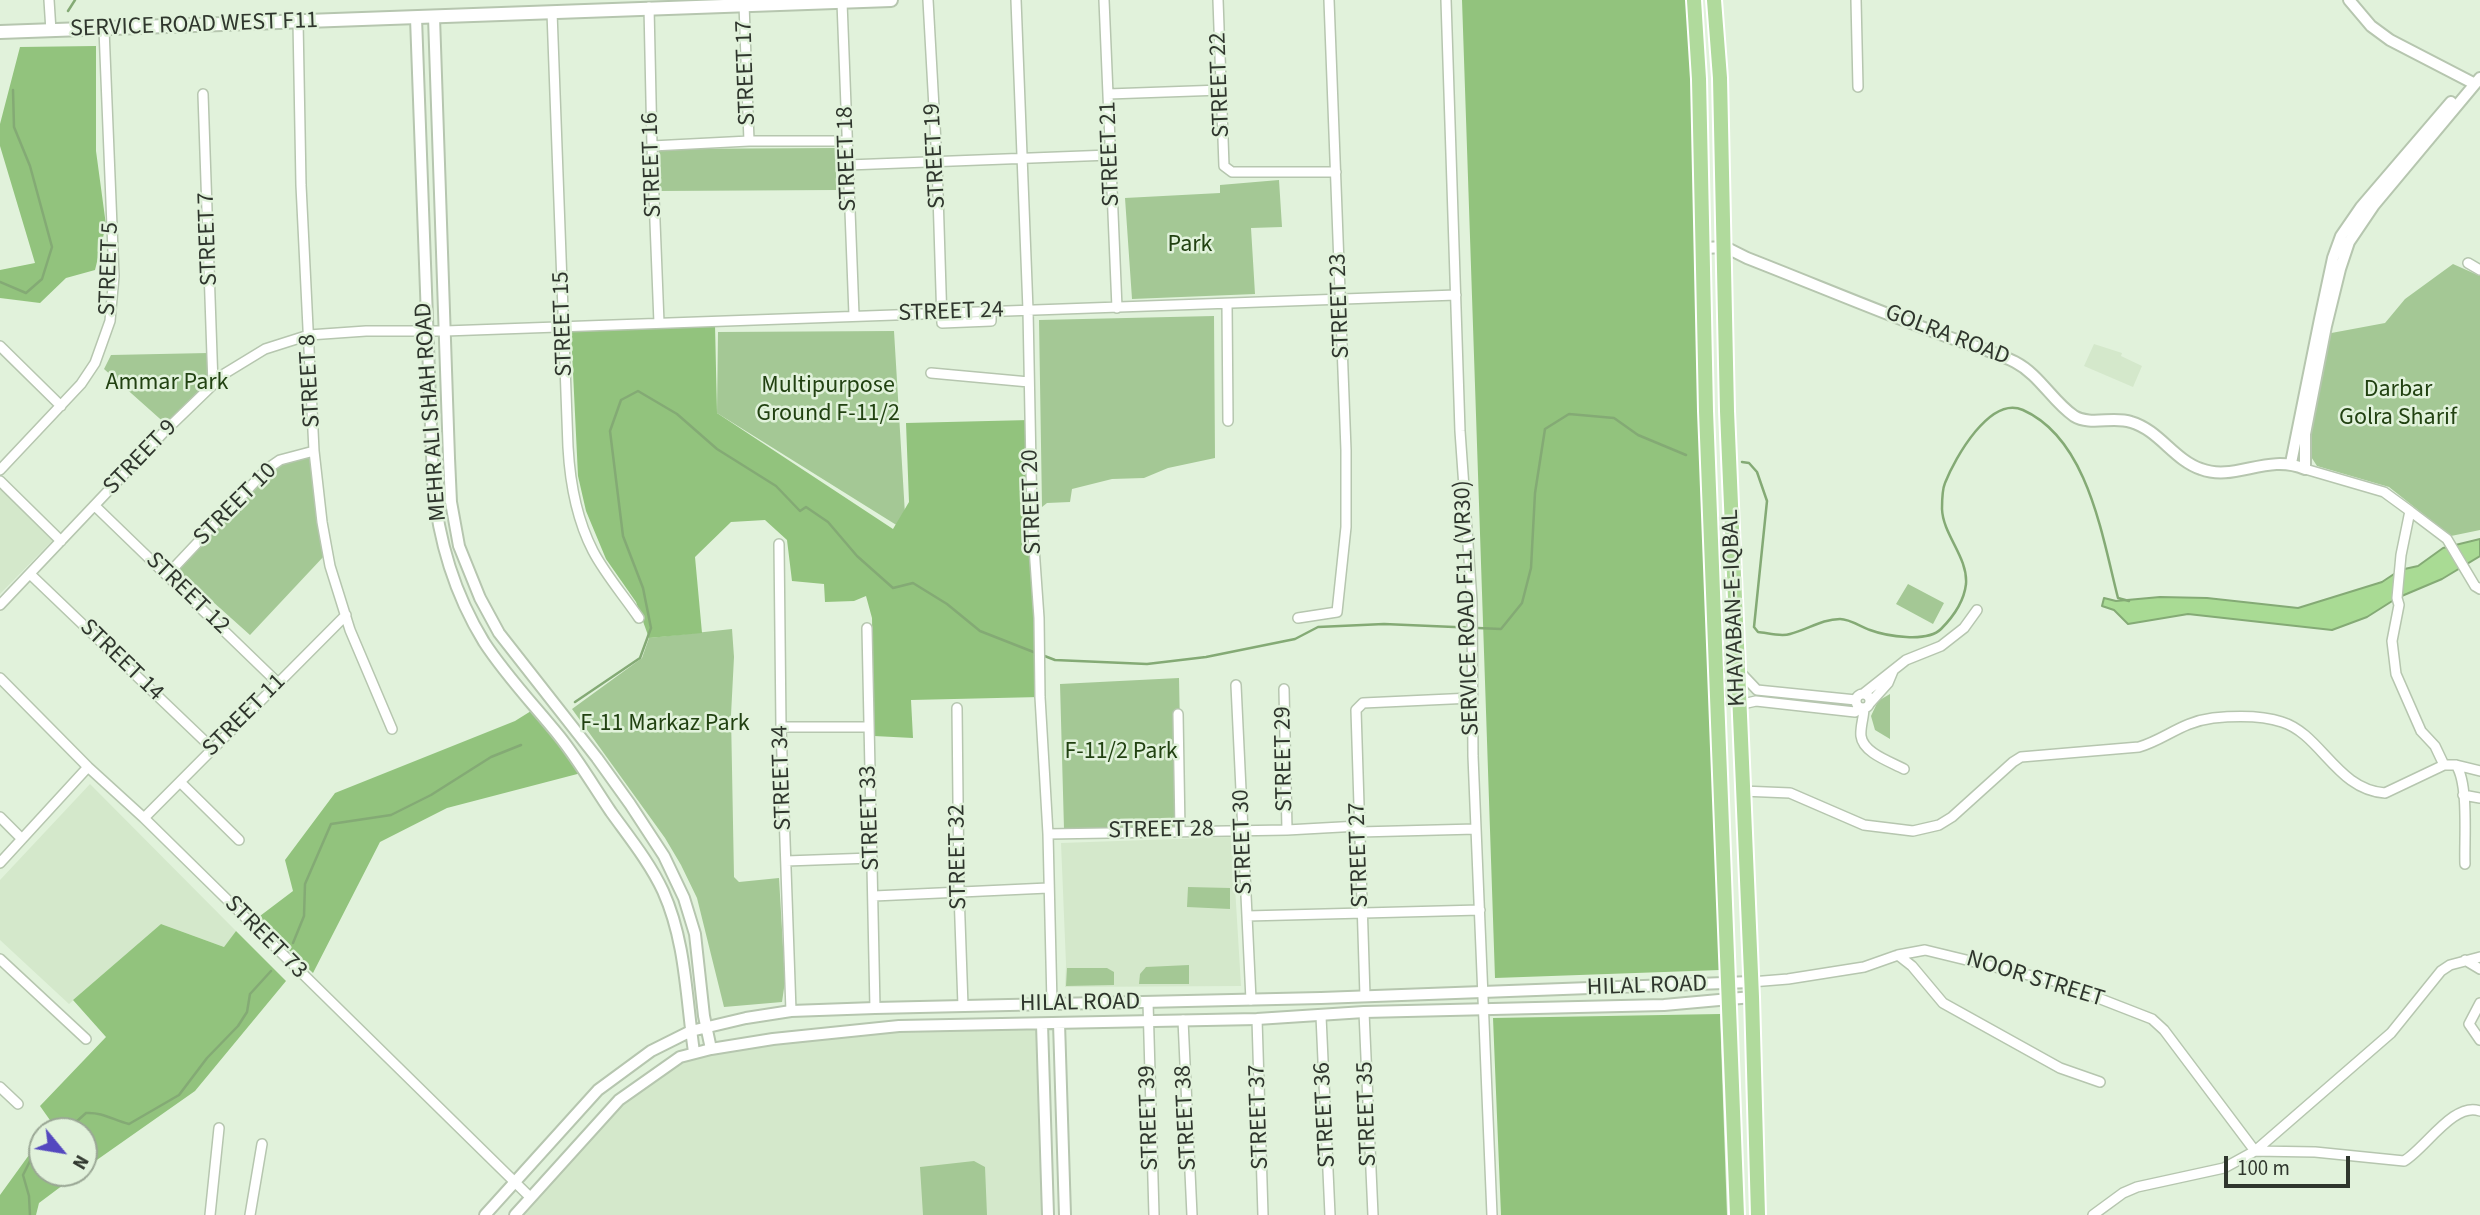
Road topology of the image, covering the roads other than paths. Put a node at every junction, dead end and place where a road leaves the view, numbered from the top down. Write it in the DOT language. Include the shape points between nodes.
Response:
graph roads {
  1 [pos="49,0"];
  2 [pos="891,0"];
  3 [pos="928,0"];
  4 [pos="1016,0"];
  5 [pos="1104,0"];
  6 [pos="1217,0"];
  7 [pos="1329,0"];
  8 [pos="1446,0"];
  9 [pos="1694,0"];
  10 [pos="1714,0"];
  11 [pos="1856,0"];
  12 [pos="2349,0"];
  13 [pos="842,2"];
  14 [pos="744,4"];
  15 [pos="649,7"];
  16 [pos="552,12"];
  17 [pos="416,18"];
  18 [pos="434,18"];
  19 [pos="298,21"];
  20 [pos="104,29"];
  21 [pos="51,31"];
  22 [pos="0,33"];
  23 [pos="2480,68"];
  24 [pos="2474,81"];
  25 [pos="1858,87"];
  26 [pos="1222,90"];
  27 [pos="203,94"];
  28 [pos="1108,94"];
  29 [pos="749,141"];
  30 [pos="846,141"];
  31 [pos="652,146"];
  32 [pos="1110,155"];
  33 [pos="1023,158"];
  34 [pos="937,162"];
  35 [pos="848,165"];
  36 [pos="1336,172"];
  37 [pos="1725,247"];
  38 [pos="1703,248"];
  39 [pos="2468,263"];
  40 [pos="2480,270"];
  41 [pos="1456,295"];
  42 [pos="1341,299"];
  43 [pos="1227,304"];
  44 [pos="1117,307"];
  45 [pos="1028,310"];
  46 [pos="943,313"];
  47 [pos="854,315"];
  48 [pos="659,323"];
  49 [pos="565,326"];
  50 [pos="426,331"];
  51 [pos="445,331"];
  52 [pos="309,335"];
  53 [pos="0,346"];
  54 [pos="931,373"];
  55 [pos="1029,382"];
  56 [pos="213,385"];
  57 [pos="61,406"];
  58 [pos="1228,421"];
  59 [pos="314,451"];
  60 [pos="2291,463"];
  61 [pos="2305,469"];
  62 [pos="0,470"];
  63 [pos="0,481"];
  64 [pos="95,506"];
  65 [pos="2410,511"];
  66 [pos="61,541"];
  67 [pos="779,544"];
  68 [pos="30,574"];
  69 [pos="167,575"];
  70 [pos="2480,589"];
  71 [pos="0,605"];
  72 [pos="1977,610"];
  73 [pos="346,615"];
  74 [pos="639,618"];
  75 [pos="1297,618"];
  76 [pos="867,628"];
  77 [pos="1736,629"];
  78 [pos="1715,630"];
  79 [pos="1737,670"];
  80 [pos="0,678"];
  81 [pos="278,683"];
  82 [pos="1236,685"];
  83 [pos="1284,689"];
  84 [pos="1472,698"];
  85 [pos="1862,703"];
  86 [pos="957,708"];
  87 [pos="1739,708"];
  88 [pos="1178,714"];
  89 [pos="781,727"];
  90 [pos="867,727"];
  91 [pos="392,729"];
  92 [pos="212,749"];
  93 [pos="2444,765"];
  94 [pos="2456,765"];
  95 [pos="89,767"];
  96 [pos="1904,769"];
  97 [pos="2480,771"];
  98 [pos="180,782"];
  99 [pos="1742,791"];
  100 [pos="1722,792"];
  101 [pos="2463,795"];
  102 [pos="2480,798"];
  103 [pos="0,817"];
  104 [pos="144,818"];
  105 [pos="1359,829"];
  106 [pos="1476,829"];
  107 [pos="1180,830"];
  108 [pos="1244,830"];
  109 [pos="1287,830"];
  110 [pos="1048,834"];
  111 [pos="22,839"];
  112 [pos="239,840"];
  113 [pos="872,858"];
  114 [pos="786,861"];
  115 [pos="0,863"];
  116 [pos="2465,864"];
  117 [pos="1048,888"];
  118 [pos="959,892"];
  119 [pos="874,897"];
  120 [pos="1480,910"];
  121 [pos="1361,913"];
  122 [pos="1247,916"];
  123 [pos="1898,955"];
  124 [pos="2480,957"];
  125 [pos="0,959"];
  126 [pos="2465,960"];
  127 [pos="2480,969"];
  128 [pos="1729,984"];
  129 [pos="1751,989"];
  130 [pos="1483,992"];
  131 [pos="1365,996"];
  132 [pos="1251,1000"];
  133 [pos="1729,1000"];
  134 [pos="1147,1002"];
  135 [pos="2480,1003"];
  136 [pos="1052,1004"];
  137 [pos="963,1006"];
  138 [pos="875,1008"];
  139 [pos="1483,1010"];
  140 [pos="791,1011"];
  141 [pos="1364,1012"];
  142 [pos="1321,1016"];
  143 [pos="1257,1019"];
  144 [pos="1183,1020"];
  145 [pos="1147,1021"];
  146 [pos="1059,1023"];
  147 [pos="1042,1024"];
  148 [pos="706,1028"];
  149 [pos="691,1031"];
  150 [pos="86,1039"];
  151 [pos="2480,1040"];
  152 [pos="711,1049"];
  153 [pos="694,1052"];
  154 [pos="2100,1082"];
  155 [pos="0,1087"];
  156 [pos="1754,1097"];
  157 [pos="1733,1098"];
  158 [pos="18,1104"];
  159 [pos="2480,1111"];
  160 [pos="219,1128"];
  161 [pos="262,1144"];
  162 [pos="2255,1151"];
  163 [pos="513,1183"];
  164 [pos="530,1197"];
  165 [pos="210,1215"];
  166 [pos="250,1215"];
  167 [pos="485,1215"];
  168 [pos="515,1215"];
  169 [pos="1048,1215"];
  170 [pos="1065,1215"];
  171 [pos="1154,1215"];
  172 [pos="1192,1215"];
  173 [pos="1264,1215"];
  174 [pos="1330,1215"];
  175 [pos="1373,1215"];
  176 [pos="1492,1215"];
  177 [pos="1737,1215"];
  178 [pos="1758,1215"];
  179 [pos="2093,1215"];
  1 -- 21 [label="street"];
  2 -- 13 [label="main road, SERVICE ROAD WEST F11"];
  3 -- 34 [label="street, STREET 19"];
  4 -- 33 [label="street, STREET 20"];
  5 -- 28 [label="street, STREET 21"];
  6 -- 26 [label="street, STREET 22"];
  7 -- 36 [label="street, STREET 23"];
  8 -- 41 [label="street, SERVICE ROAD F11 (VR30)"];
  9 -- 38 [label="main road, KHAYABAN-E-IQBAL"];
  10 -- 37 [label="main road, KHAYABAN-E-IQBAL"];
  11 -- 25 [label="street"];
  12 -- 24 [label="street" via="2390,40"];
  13 -- 14 [label="main road, SERVICE ROAD WEST F11"];
  13 -- 30 [label="street, STREET 18"];
  14 -- 15 [label="main road, SERVICE ROAD WEST F11"];
  14 -- 29 [label="street, STREET 17"];
  15 -- 16 [label="main road, SERVICE ROAD WEST F11"];
  15 -- 31 [label="street, STREET 16"];
  16 -- 18 [label="main road, SERVICE ROAD WEST F11"];
  16 -- 49 [label="street, STREET 15"];
  17 -- 18 [label="main road, SERVICE ROAD WEST F11"];
  17 -- 19 [label="main road, SERVICE ROAD WEST F11"];
  17 -- 50 [label="street, MEHR ALI SHAH ROAD"];
  18 -- 51 [label="street, MEHR ALI SHAH ROAD"];
  19 -- 20 [label="main road, SERVICE ROAD WEST F11"];
  19 -- 52 [label="street, STREET 8"];
  20 -- 21 [label="main road, SERVICE ROAD WEST F11"];
  20 -- 57 [label="street, STREET 5" via="114,276 110,321 95,363"];
  21 -- 22 [label="main road, SERVICE ROAD WEST F11"];
  23 -- 24 [label="street"];
  24 -- 60 [label="street" via="2361,207 2341,236"];
  24 -- 61 [label="street" via="2349,242 2326,326 2305,434"];
  26 -- 28 [label="street"];
  26 -- 36 [label="street, STREET 22" via="1227,170"];
  27 -- 56 [label="street, STREET 7"];
  28 -- 32 [label="street, STREET 21"];
  29 -- 30 [label="street"];
  29 -- 31 [label="street"];
  30 -- 35 [label="street, STREET 18"];
  31 -- 48 [label="street, STREET 16"];
  32 -- 33 [label="street"];
  32 -- 44 [label="street, STREET 21"];
  33 -- 34 [label="street"];
  33 -- 45 [label="street, STREET 20"];
  34 -- 35 [label="street"];
  34 -- 46 [label="street, STREET 19"];
  35 -- 47 [label="street, STREET 18"];
  36 -- 42 [label="street, STREET 23"];
  37 -- 38 [label="street, GOLRA ROAD"];
  37 -- 60 [label="street, GOLRA ROAD" via="2016,362 2078,418 2132,422 2198,468 2222,473"];
  37 -- 77 [label="main road, KHAYABAN-E-IQBAL"];
  38 -- 78 [label="main road, KHAYABAN-E-IQBAL"];
  39 -- 40 [label="street"];
  41 -- 42 [label="street, STREET 24"];
  41 -- 84 [label="street, SERVICE ROAD F11 (VR30)" via="1472,601"];
  42 -- 43 [label="street, STREET 24"];
  42 -- 75 [label="street, STREET 23" via="1346,527 1337,612"];
  43 -- 44 [label="street, STREET 24"];
  43 -- 58 [label="street"];
  44 -- 45 [label="street, STREET 24"];
  45 -- 46 [label="street, STREET 24"];
  45 -- 55 [label="street, STREET 20"];
  46 -- 47 [label="street, STREET 24"];
  47 -- 48 [label="street, STREET 24"];
  48 -- 49 [label="street, STREET 24"];
  49 -- 51 [label="street, STREET 24"];
  49 -- 74 [label="street, STREET 15" via="569,468 577,512 594,552"];
  50 -- 51 [label="street, STREET 24"];
  50 -- 52 [label="street, STREET 9"];
  50 -- 149 [label="street, MEHR ALI SHAH ROAD" via="435,506 445,556 485,643 569,750 663,891 683,960"];
  51 -- 148 [label="street, MEHR ALI SHAH ROAD" via="451,502 458,545 499,633 597,758 664,856 695,934"];
  52 -- 56 [label="street, STREET 9" via="265,349"];
  52 -- 59 [label="street, STREET 8"];
  53 -- 57 [label="street"];
  54 -- 55 [label="street"];
  55 -- 110 [label="street, STREET 20"];
  56 -- 64 [label="street, STREET 9"];
  57 -- 62 [label="street, STREET 5"];
  59 -- 69 [label="street, STREET 10" via="267,468"];
  59 -- 73 [label="street, STREET 8" via="327,550"];
  60 -- 61 [label="street, GOLRA ROAD"];
  61 -- 65 [label="street" via="2384,492"];
  63 -- 66 [label="street"];
  64 -- 66 [label="street, STREET 9"];
  64 -- 69 [label="street, STREET 12"];
  65 -- 70 [label="street" via="2448,539"];
  65 -- 93 [label="street" via="2392,646 2396,674 2421,731"];
  66 -- 68 [label="street, STREET 9"];
  67 -- 89 [label="street, STREET 34"];
  68 -- 71 [label="street, STREET 9"];
  68 -- 92 [label="street, STREET 14"];
  69 -- 81 [label="street, STREET 12"];
  72 -- 85 [label="street" via="1964,628 1941,646 1909,659"];
  73 -- 81 [label="street, STREET 11"];
  73 -- 91 [label="street, STREET 8"];
  76 -- 90 [label="street, STREET 33"];
  77 -- 78 [label="main road"];
  77 -- 79 [label="main road, KHAYABAN-E-IQBAL"];
  78 -- 100 [label="main road, KHAYABAN-E-IQBAL"];
  79 -- 85 [label="street" via="1757,690"];
  79 -- 87 [label="main road, KHAYABAN-E-IQBAL"];
  80 -- 95 [label="street, STREET 73"];
  81 -- 92 [label="street, STREET 11"];
  82 -- 108 [label="street, STREET 30"];
  83 -- 109 [label="street, STREET 29"];
  84 -- 105 [label="street, STREET 27" via="1359,705 1355,713"];
  84 -- 106 [label="street, SERVICE ROAD F11 (VR30)"];
  85 -- 87 [label="street" via="1855,712 1756,701"];
  85 -- 96 [label="street" via="1863,743"];
  86 -- 118 [label="street, STREET 32"];
  87 -- 99 [label="main road, KHAYABAN-E-IQBAL"];
  88 -- 107 [label="street"];
  89 -- 90 [label="street"];
  89 -- 114 [label="street, STREET 34"];
  90 -- 113 [label="street, STREET 33"];
  92 -- 98 [label="street, STREET 11"];
  93 -- 94 [label="street"];
  93 -- 99 [label="street" via="2385,793 2375,792 2340,772 2304,735 2283,722 2225,717 2186,724 2138,747 2021,757 1952,817 1913,831 1864,825 1790,793"];
  94 -- 97 [label="street"];
  94 -- 101 [label="street"];
  95 -- 104 [label="street, STREET 73"];
  95 -- 111 [label="street"];
  98 -- 104 [label="street, STREET 11"];
  98 -- 112 [label="street"];
  99 -- 100 [label="main road"];
  99 -- 129 [label="main road, KHAYABAN-E-IQBAL"];
  100 -- 128 [label="main road, KHAYABAN-E-IQBAL"];
  101 -- 102 [label="street"];
  101 -- 116 [label="street"];
  103 -- 111 [label="street"];
  104 -- 163 [label="street, STREET 73"];
  105 -- 106 [label="street, STREET 28"];
  105 -- 109 [label="street, STREET 28"];
  105 -- 121 [label="street, STREET 27"];
  106 -- 120 [label="street, SERVICE ROAD F11 (VR30)"];
  107 -- 108 [label="street, STREET 28"];
  107 -- 110 [label="street, STREET 28"];
  108 -- 109 [label="street, STREET 28"];
  108 -- 122 [label="street, STREET 30"];
  110 -- 117 [label="street, STREET 20"];
  111 -- 115 [label="street"];
  113 -- 114 [label="street"];
  113 -- 119 [label="street, STREET 33"];
  114 -- 140 [label="street, STREET 34"];
  117 -- 118 [label="street"];
  117 -- 136 [label="street, STREET 20"];
  118 -- 119 [label="street"];
  118 -- 137 [label="street, STREET 32"];
  119 -- 138 [label="street, STREET 33"];
  120 -- 121 [label="street"];
  120 -- 130 [label="street, SERVICE ROAD F11 (VR30)"];
  121 -- 122 [label="street"];
  121 -- 131 [label="street, STREET 27"];
  122 -- 132 [label="street, STREET 30"];
  123 -- 129 [label="street, NOOR STREET" via="1864,967"];
  123 -- 154 [label="street" via="1943,1003 2060,1068"];
  123 -- 162 [label="street, NOOR STREET" via="1937,951 2057,982 2152,1019"];
  124 -- 126 [label="street"];
  125 -- 150 [label="street"];
  126 -- 127 [label="street"];
  126 -- 162 [label="street" via="2441,971 2391,1034"];
  128 -- 129 [label="street, HILAL ROAD"];
  128 -- 130 [label="street, HILAL ROAD"];
  128 -- 133 [label="main road, KHAYABAN-E-IQBAL"];
  129 -- 133 [label="street, HILAL ROAD"];
  129 -- 156 [label="main road, KHAYABAN-E-IQBAL"];
  130 -- 131 [label="street, HILAL ROAD"];
  130 -- 139 [label="street, SERVICE ROAD F11 (VR30)"];
  131 -- 132 [label="street, HILAL ROAD"];
  132 -- 134 [label="street, HILAL ROAD"];
  133 -- 139 [label="street, HILAL ROAD"];
  133 -- 157 [label="main road, KHAYABAN-E-IQBAL"];
  134 -- 136 [label="street, HILAL ROAD"];
  134 -- 145 [label="street, STREET 39"];
  135 -- 151 [label="street" via="2469,1024"];
  136 -- 137 [label="street, HILAL ROAD"];
  137 -- 138 [label="street, HILAL ROAD"];
  138 -- 140 [label="street, HILAL ROAD"];
  139 -- 141 [label="street, HILAL ROAD"];
  139 -- 176 [label="street, SERVICE ROAD F11 (VR30)"];
  140 -- 148 [label="street, HILAL ROAD"];
  141 -- 142 [label="street, HILAL ROAD"];
  141 -- 175 [label="street, STREET 35"];
  142 -- 143 [label="street, HILAL ROAD"];
  142 -- 174 [label="street, STREET 36"];
  143 -- 144 [label="street, HILAL ROAD"];
  143 -- 173 [label="street, STREET 37"];
  144 -- 145 [label="street, HILAL ROAD"];
  144 -- 172 [label="street, STREET 38"];
  145 -- 146 [label="street, HILAL ROAD"];
  145 -- 171 [label="street, STREET 39"];
  146 -- 147 [label="street, HILAL ROAD"];
  146 -- 170 [label="street"];
  147 -- 152 [label="street, HILAL ROAD" via="899,1026"];
  147 -- 169 [label="street"];
  148 -- 149 [label="street, HILAL ROAD"];
  148 -- 152 [label="street, MEHR ALI SHAH ROAD"];
  149 -- 153 [label="street, MEHR ALI SHAH ROAD"];
  149 -- 163 [label="street, HILAL ROAD" via="651,1051 598,1090"];
  152 -- 153 [label="street, HILAL ROAD"];
  153 -- 164 [label="street, HILAL ROAD" via="619,1100"];
  155 -- 158 [label="street"];
  156 -- 157 [label="main road"];
  156 -- 178 [label="main road, KHAYABAN-E-IQBAL"];
  157 -- 177 [label="main road, KHAYABAN-E-IQBAL"];
  159 -- 162 [label="street" via="2460,1111 2404,1161"];
  160 -- 165 [label="street"];
  161 -- 166 [label="street"];
  162 -- 179 [label="street" via="2224,1168 2137,1187"];
  163 -- 164 [label="street, STREET 73"];
  163 -- 167 [label="street, HILAL ROAD"];
  164 -- 168 [label="street, HILAL ROAD"];
}
